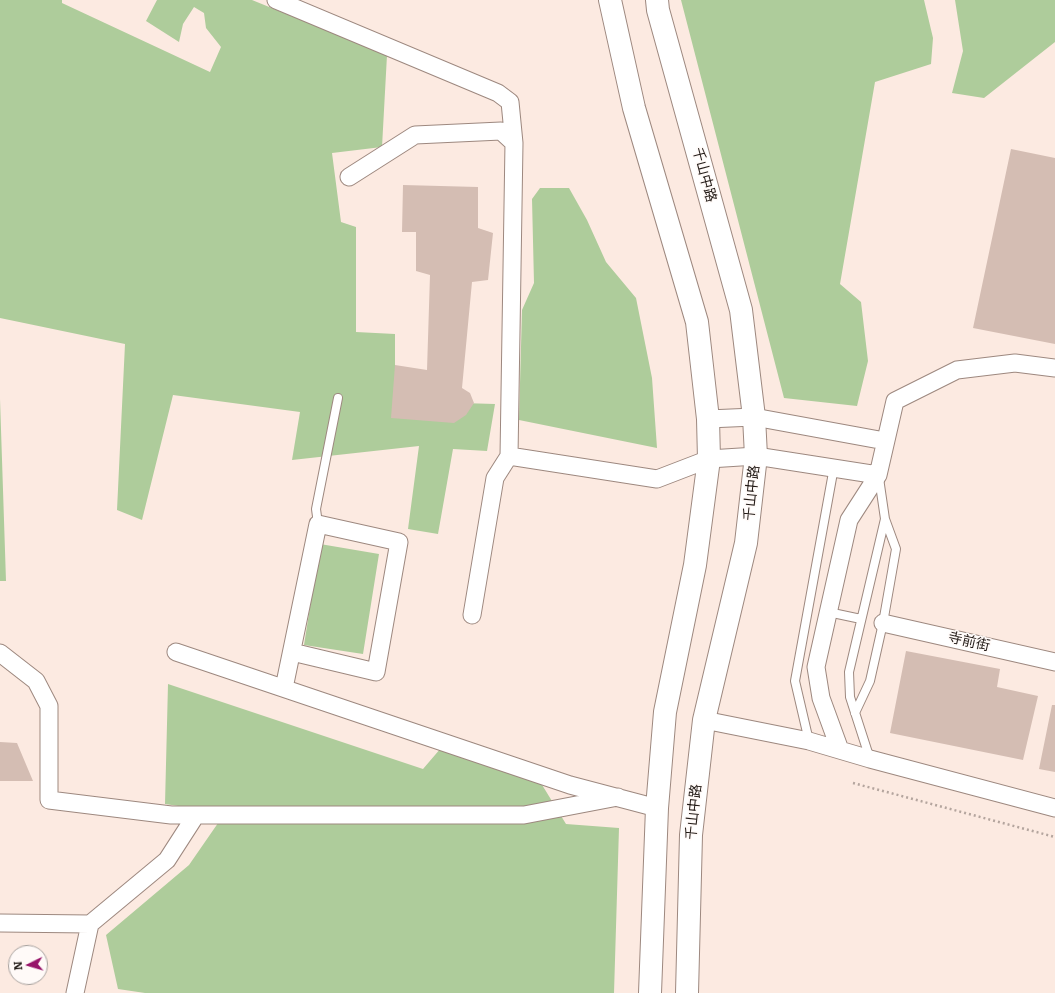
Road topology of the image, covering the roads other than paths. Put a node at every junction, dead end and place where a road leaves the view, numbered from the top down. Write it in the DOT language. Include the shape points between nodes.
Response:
graph roads {
  1 [pos="276,0"];
  2 [pos="610,0"];
  3 [pos="657,0"];
  4 [pos="514,143"];
  5 [pos="349,177"];
  6 [pos="1055,368"];
  7 [pos="338,398"];
  8 [pos="754,417"];
  9 [pos="708,419"];
  10 [pos="886,441"];
  11 [pos="509,456"];
  12 [pos="756,456"];
  13 [pos="709,459"];
  14 [pos="834,467"];
  15 [pos="878,475"];
  16 [pos="885,519"];
  17 [pos="318,524"];
  18 [pos="828,612"];
  19 [pos="472,615"];
  20 [pos="861,619"];
  21 [pos="883,623"];
  22 [pos="176,652"];
  23 [pos="292,652"];
  24 [pos="0,653"];
  25 [pos="1055,662"];
  26 [pos="284,688"];
  27 [pos="855,713"];
  28 [pos="704,720"];
  29 [pos="809,740"];
  30 [pos="840,750"];
  31 [pos="870,759"];
  32 [pos="618,797"];
  33 [pos="657,808"];
  34 [pos="1055,808"];
  35 [pos="196,815"];
  36 [pos="0,923"];
  37 [pos="90,924"];
  38 [pos="75,993"];
  39 [pos="650,993"];
  40 [pos="687,993"];
  1 -- 4 [label="street" via="498,93 510,102"];
  2 -- 9 [label="main road" via="634,108 697,322"];
  3 -- 8 [label="main road, 千山中路" via="741,310"];
  4 -- 5 [label="street" via="501,131 415,135"];
  4 -- 11 [label="street"];
  6 -- 10 [label="street" via="1015,364 957,370 895,401"];
  7 -- 17 [label="lane" via="316,509"];
  8 -- 9 [label="street"];
  8 -- 10 [label="street"];
  8 -- 12 [label="main road, 千山中路"];
  9 -- 13 [label="main road"];
  10 -- 15 [label="street"];
  11 -- 13 [label="street" via="657,479"];
  11 -- 19 [label="street" via="495,478"];
  12 -- 13 [label="street"];
  12 -- 14 [label="street"];
  12 -- 28 [label="main road, 千山中路" via="746,543"];
  13 -- 33 [label="main road" via="694,565 665,712"];
  14 -- 15 [label="street"];
  14 -- 29 [label="lane" via="795,681"];
  15 -- 16 [label="lane"];
  15 -- 18 [label="street" via="849,520"];
  16 -- 20 [label="lane"];
  16 -- 21 [label="lane" via="896,549"];
  17 -- 23 [label="street"];
  17 -- 23 [label="street" via="399,542 376,672"];
  18 -- 20 [label="lane"];
  18 -- 30 [label="street" via="816,667 821,698"];
  20 -- 27 [label="lane" via="849,672 850,697"];
  21 -- 25 [label="street, 寺前街"];
  21 -- 27 [label="lane" via="870,681"];
  22 -- 26 [label="street"];
  23 -- 26 [label="street"];
  24 -- 35 [label="street" via="36,681 49,706 49,800"];
  26 -- 32 [label="street" via="570,785"];
  27 -- 31 [label="lane"];
  28 -- 29 [label="street"];
  28 -- 40 [label="main road, 千山中路" via="691,835"];
  29 -- 30 [label="street"];
  30 -- 31 [label="street"];
  31 -- 34 [label="street"];
  32 -- 33 [label="street"];
  32 -- 35 [label="street" via="524,815"];
  33 -- 39 [label="main road"];
  35 -- 37 [label="street" via="167,860"];
  36 -- 37 [label="street"];
  37 -- 38 [label="street"];
}
